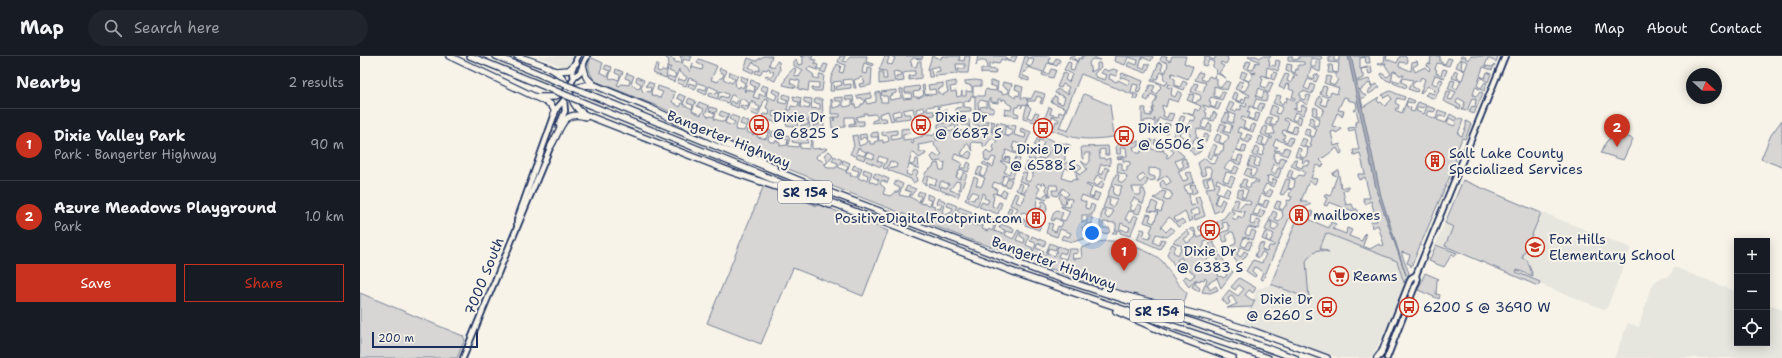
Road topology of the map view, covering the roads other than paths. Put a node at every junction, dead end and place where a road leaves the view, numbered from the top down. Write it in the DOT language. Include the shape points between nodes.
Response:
graph roads {
  1 [pos="449,56"];
  2 [pos="470,56"];
  3 [pos="496,56"];
  4 [pos="518,56"];
  5 [pos="578,56"];
  6 [pos="587,56"];
  7 [pos="1505,56"];
  8 [pos="576,63"];
  9 [pos="584,65"];
  10 [pos="551,70"];
  11 [pos="574,77"];
  12 [pos="598,87"];
  13 [pos="568,91"];
  14 [pos="532,96"];
  15 [pos="564,100"];
  16 [pos="554,115"];
  17 [pos="600,120"];
  18 [pos="551,146"];
  19 [pos="797,180"];
  20 [pos="844,207"];
  21 [pos="517,225"];
  22 [pos="1020,264"];
  23 [pos="1416,275"];
  24 [pos="1100,303"];
  25 [pos="1379,356"];
  26 [pos="463,358"];
  27 [pos="1233,358"];
  28 [pos="1268,358"];
  29 [pos="1295,358"];
  30 [pos="1327,358"];
  31 [pos="1387,358"];
  1 -- 14 [label="highway"];
  2 -- 20 [label="highway, Bangerter Highway / SR 154, bridge"];
  3 -- 19 [label="highway, Bangerter Highway / SR 154, bridge"];
  4 -- 10 [label="highway"];
  5 -- 8 [label="main road, 7000 South"];
  6 -- 9 [label="main road, 7000 South"];
  7 -- 23 [label="main road"];
  8 -- 10 [label="highway" via="566,71"];
  8 -- 11 [label="main road, 7000 South" via="572,70"];
  9 -- 11 [label="main road, 7000 South"];
  9 -- 12 [label="highway" via="588,79"];
  10 -- 13 [label="highway" via="563,78"];
  11 -- 13 [label="main road, 7000 South"];
  12 -- 13 [label="highway" via="586,86"];
  12 -- 19 [label="highway" via="729,144"];
  13 -- 14 [label="highway" via="548,97"];
  13 -- 15 [label="main road, 7000 South"];
  13 -- 17 [label="highway" via="578,110"];
  14 -- 16 [label="highway" via="550,104"];
  15 -- 16 [label="main road, 7000 South"];
  15 -- 18 [label="main road, 7000 South" via="565,111"];
  16 -- 21 [label="main road, 7000 South"];
  17 -- 18 [label="highway" via="570,116"];
  17 -- 20 [label="highway" via="732,172 816,201"];
  18 -- 21 [label="main road, 7000 South"];
  19 -- 22 [label="highway, Bangerter Highway / SR 154"];
  20 -- 24 [label="highway, Bangerter Highway / SR 154"];
  21 -- 26 [label="main road, 7000 South"];
  22 -- 29 [label="highway, Bangerter Highway / SR 154"];
  22 -- 30 [label="highway" via="1118,295 1211,318"];
  23 -- 25 [label="main road" via="1411,278"];
  23 -- 31 [label="main road" via="1417,281"];
  24 -- 27 [label="highway" via="1149,326"];
  24 -- 28 [label="highway, Bangerter Highway / SR 154"];
}
